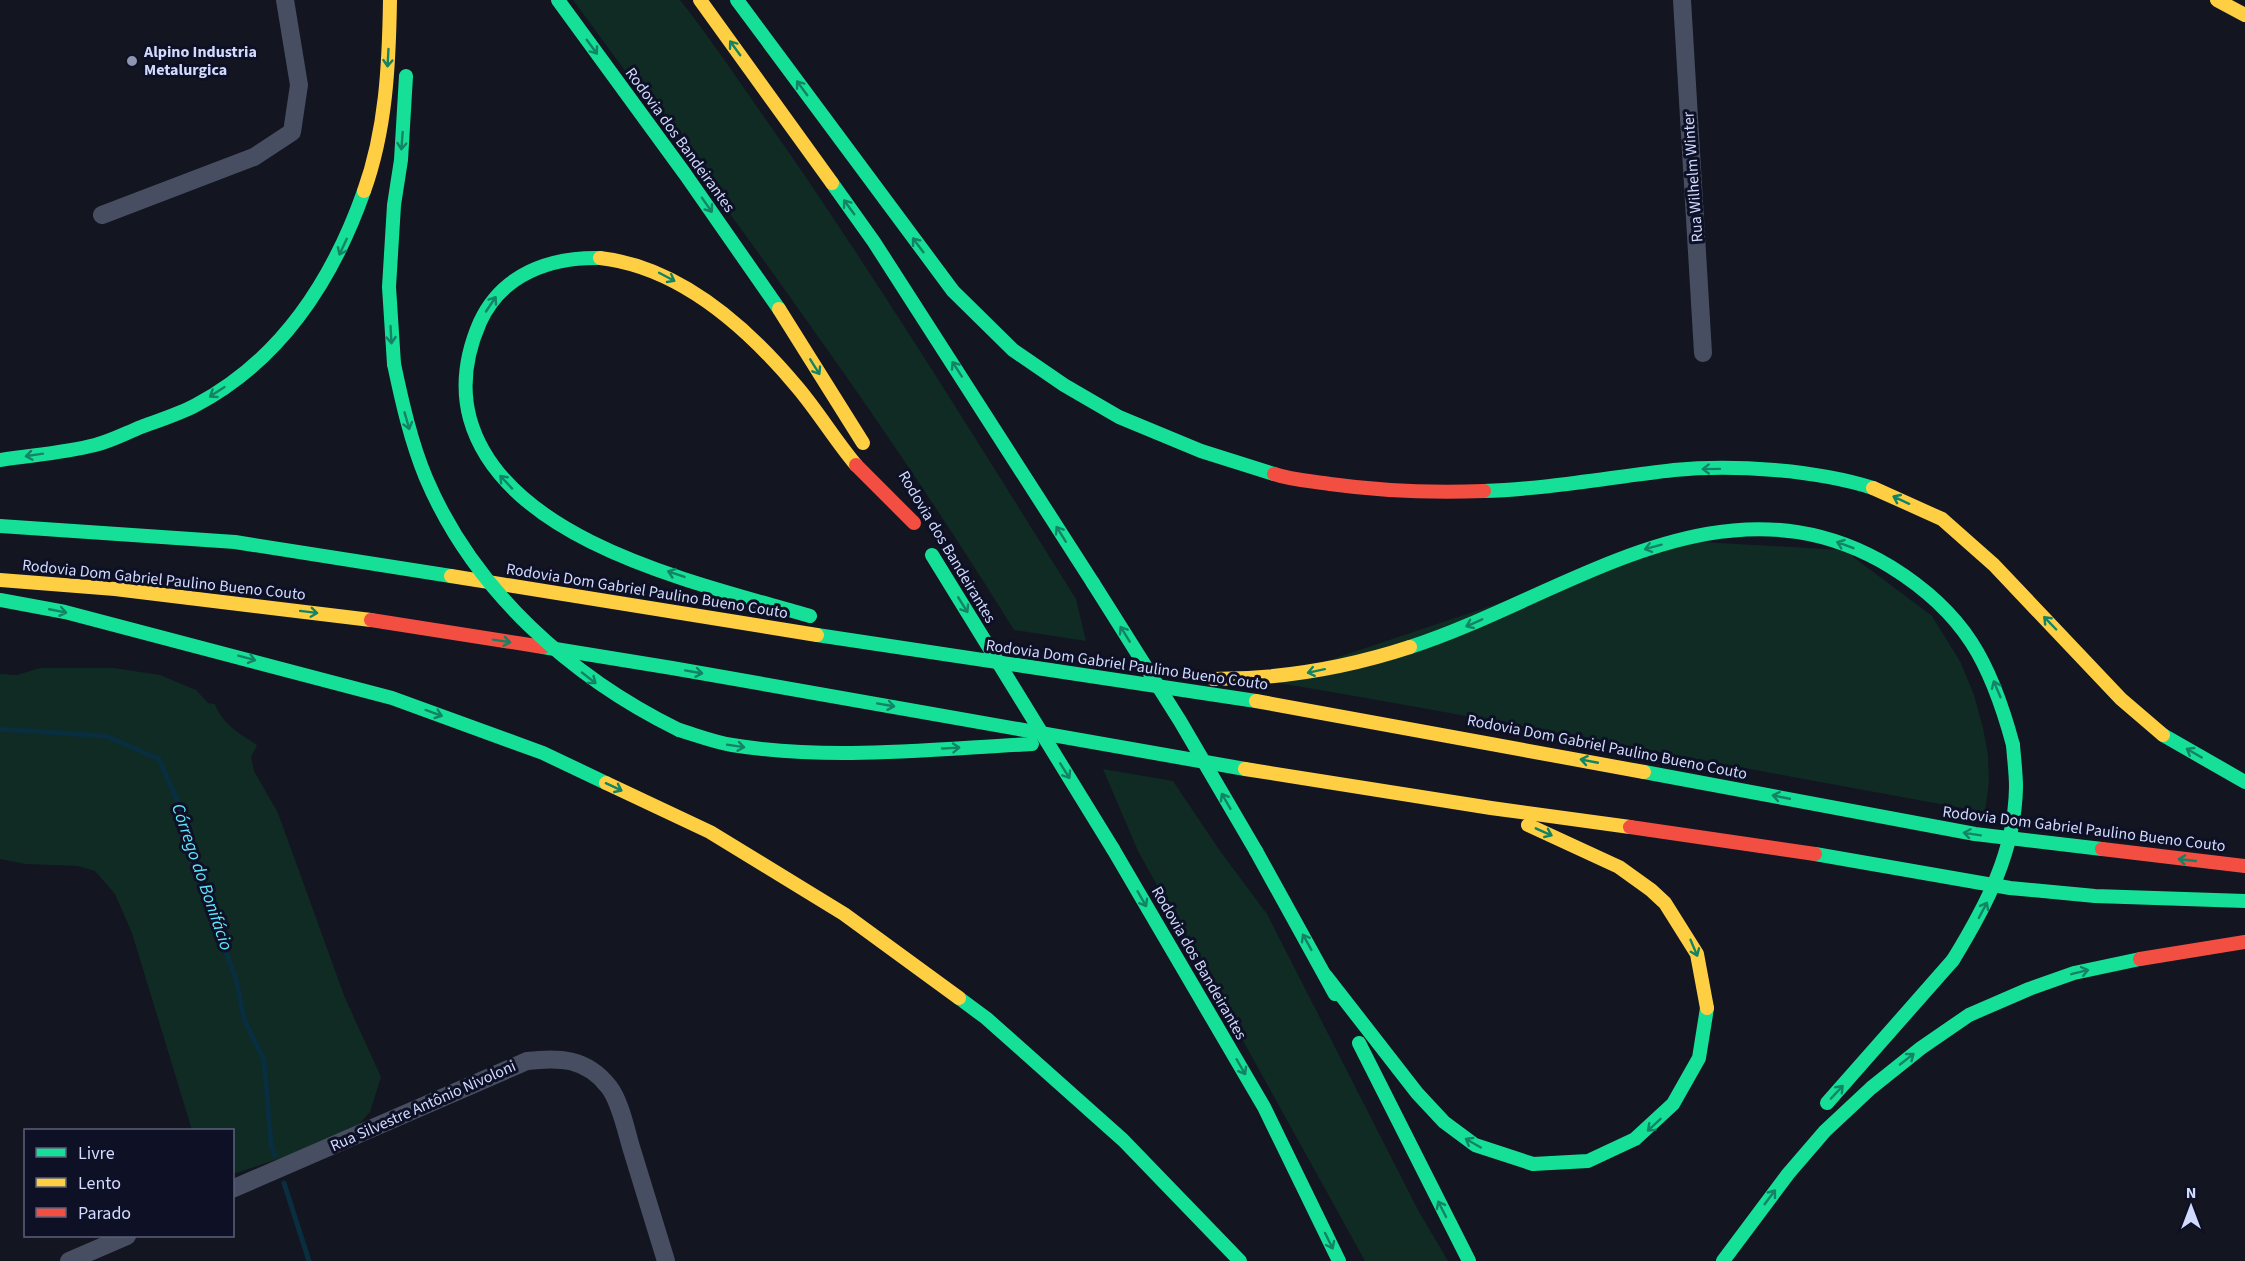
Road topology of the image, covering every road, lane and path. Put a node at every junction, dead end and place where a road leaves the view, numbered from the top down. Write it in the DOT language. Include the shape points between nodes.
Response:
graph roads {
  1 [pos="285,0"];
  2 [pos="392,0"];
  3 [pos="558,0"];
  4 [pos="700,0"];
  5 [pos="737,0"];
  6 [pos="1682,0"];
  7 [pos="2217,0"];
  8 [pos="2245,15"];
  9 [pos="402,42"];
  10 [pos="406,63"];
  11 [pos="102,215"];
  12 [pos="1703,353"];
  13 [pos="870,453"];
  14 [pos="0,460"];
  15 [pos="882,473"];
  16 [pos="0,526"];
  17 [pos="918,531"];
  18 [pos="0,580"];
  19 [pos="0,600"];
  20 [pos="932,653"];
  21 [pos="1083,676"];
  22 [pos="1095,741"];
  23 [pos="2245,782"];
  24 [pos="1491,808"];
  25 [pos="2245,866"];
  26 [pos="2245,901"];
  27 [pos="2245,942"];
  28 [pos="1326,976"];
  29 [pos="1820,1110"];
  30 [pos="1762,1185"];
  31 [pos="234,1188"];
  32 [pos="125,1237"];
  33 [pos="69,1261"];
  34 [pos="666,1261"];
  35 [pos="1240,1261"];
  36 [pos="1339,1261"];
  37 [pos="1469,1261"];
  38 [pos="1723,1261"];
  1 -- 11 [label="street" via="299,85 292,132 254,157"];
  2 -- 9 [label="main road"];
  2 -- 14 [label="main road, one-way" via="378,143 362,201 342,251 313,301 290,329 248,370 200,403 94,445"];
  3 -- 13 [label="main road, Rodovia dos Bandeirantes, one-way" via="775,303"];
  28 -- 4 [label="main road, one-way, bridge" via="1180,722 1093,583 874,242"];
  23 -- 5 [label="main road, one-way" via="2160,733 2121,699 1994,566 1942,519 1880,490 1841,478 1738,468 1677,470 1499,491 1437,493 1358,488 1287,477 1200,451 1119,417 1013,350 953,291"];
  6 -- 12 [label="street, Rua Wilhelm Winter"];
  7 -- 8 [label="main road"];
  10 -- 22 [label="main road, one-way, bridge" via="389,287 394,364 406,422 446,519 505,602 537,635 599,686 640,712 679,730 729,745 794,753 859,753"];
  15 -- 17 [label="main road, Rodovia dos Bandeirantes"];
  16 -- 20 [label="main road, Rodovia Dom Gabriel Paulino Bueno Couto" via="235,542"];
  20 -- 17 [label="main road, one-way" via="697,582 608,550 548,519 510,487 480,447 468,414 464,383 470,343 489,305 502,290 545,264 582,256 619,260 662,274 704,299 751,339 797,387 851,459"];
  17 -- 36 [label="main road, Rodovia dos Bandeirantes, one-way, bridge" via="1113,849 1264,1107"];
  18 -- 22 [label="main road, Rodovia Dom Gabriel Paulino Bueno Couto, one-way" via="115,589 359,618"];
  19 -- 35 [label="main road, one-way" via="65,612 392,698 543,753 710,832 844,914 986,1018 1123,1140"];
  20 -- 21 [label="main road, Rodovia Dom Gabriel Paulino Bueno Couto"];
  25 -- 21 [label="main road, Rodovia Dom Gabriel Paulino Bueno Couto, one-way" via="1974,834 1297,707"];
  29 -- 21 [label="main road, one-way, bridge" via="1953,960 1994,891 2007,859 2016,791 2013,745 2000,694 1982,657 1963,629 1935,600 1889,565 1842,543 1798,532 1744,529 1633,552 1470,626 1373,658 1308,673 1238,680"];
  22 -- 24 [label="main road, Rodovia Dom Gabriel Paulino Bueno Couto"];
  24 -- 26 [label="main road, Rodovia Dom Gabriel Paulino Bueno Couto" via="1812,853 2010,888 2095,896"];
  24 -- 28 [label="main road, one-way" via="1593,854 1642,883 1664,902 1686,930 1706,979 1703,1043 1694,1072 1678,1100 1658,1121 1622,1148 1583,1162 1539,1166 1500,1157 1459,1135 1429,1108"];
  38 -- 27 [label="main road, one-way" via="1825,1131 1921,1048 1969,1015 2074,973"];
  37 -- 28 [label="main road, one-way"];
  30 -- 38 [label="main road" via="1744,1213"];
  31 -- 34 [label="street, Rua Silvestre Antônio Nivoloni" via="527,1061 561,1058 594,1072 610,1088"];
  32 -- 33 [label="street"];
}
